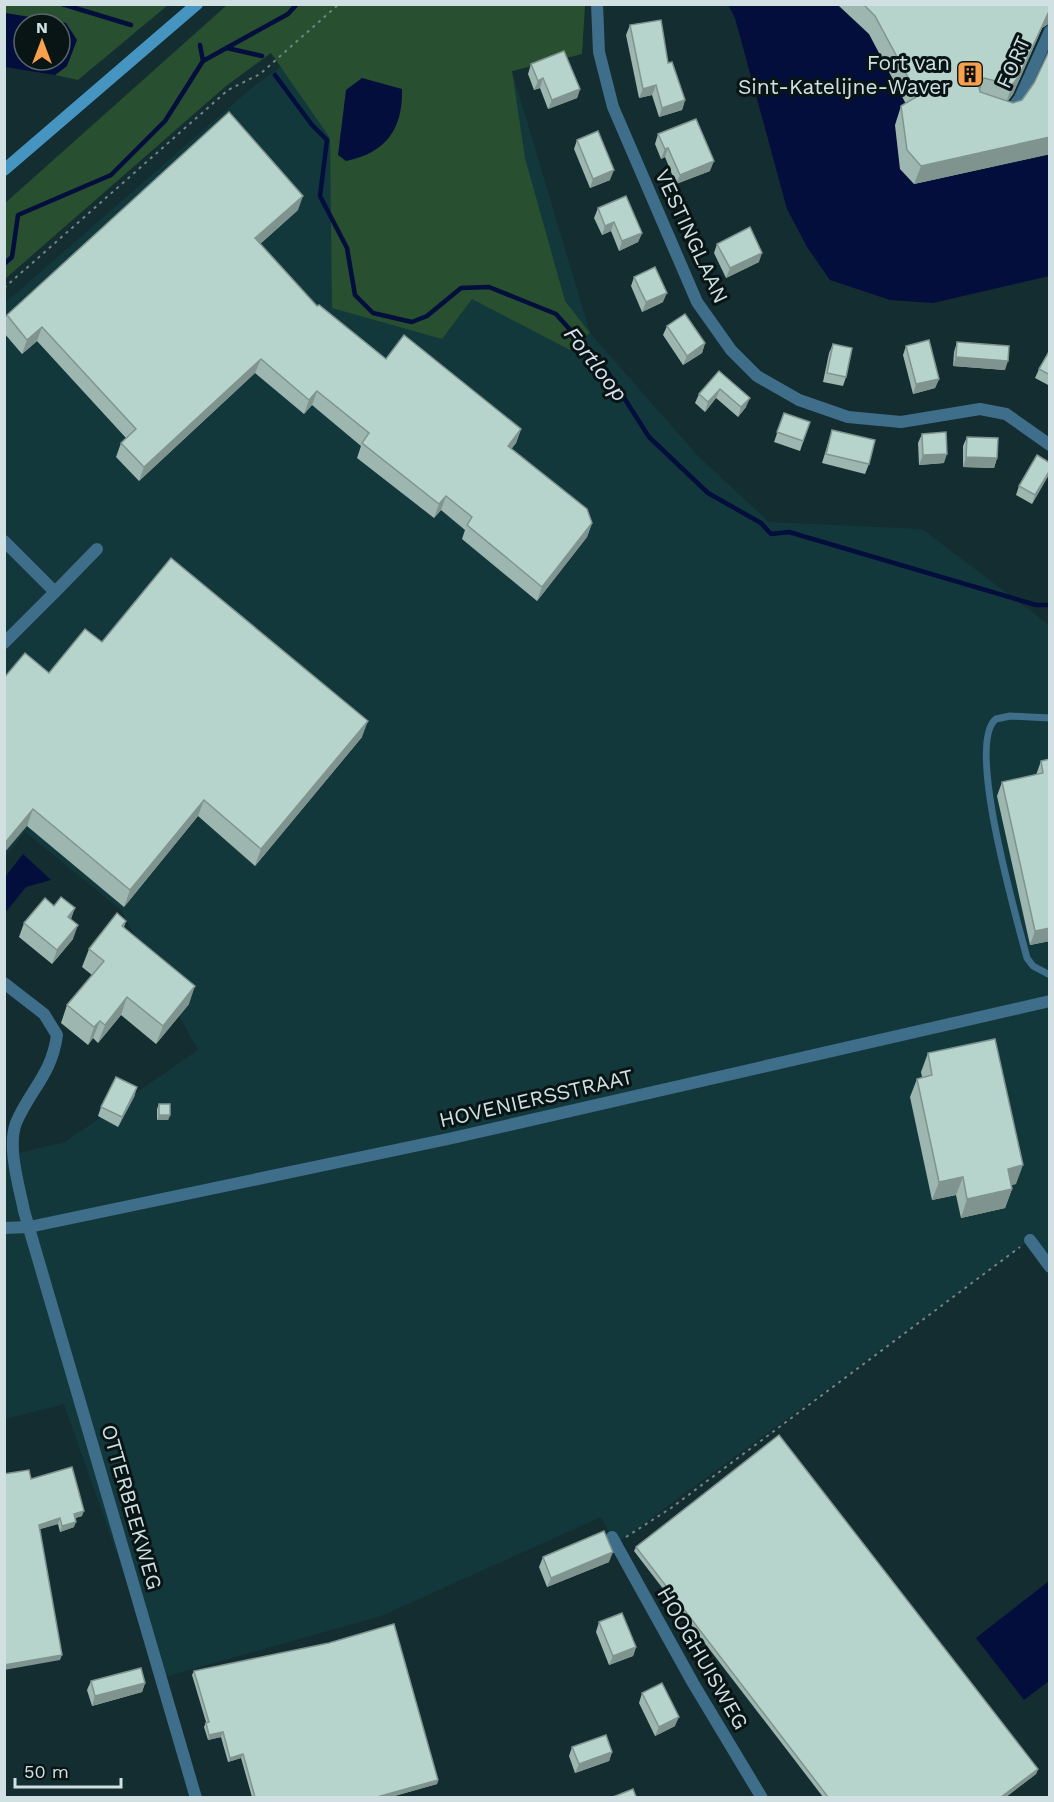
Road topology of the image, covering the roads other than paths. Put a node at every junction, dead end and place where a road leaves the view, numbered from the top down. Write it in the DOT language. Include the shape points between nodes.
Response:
graph roads {
  1 [pos="197,4"];
  2 [pos="597,4"];
  3 [pos="1050,31"];
  4 [pos="999,110"];
  5 [pos="4,170"];
  6 [pos="1050,445"];
  7 [pos="4,541"];
  8 [pos="97,549"];
  9 [pos="55,592"];
  10 [pos="4,643"];
  11 [pos="1050,718"];
  12 [pos="1050,967"];
  13 [pos="1040,969"];
  14 [pos="1050,975"];
  15 [pos="4,983"];
  16 [pos="1050,1002"];
  17 [pos="29,1227"];
  18 [pos="4,1228"];
  19 [pos="1030,1240"];
  20 [pos="1050,1267"];
  21 [pos="614,1540"];
  22 [pos="196,1797"];
  23 [pos="762,1797"];
  1 -- 5 [label="main road"];
  2 -- 6 [label="street, VESTINGLAAN" via="599,52 613,107 696,302 731,350 757,375 798,400 848,417 901,422 980,409 1005,414"];
  3 -- 4 [label="street, FORT" via="1020,98 1009,113"];
  7 -- 9 [label="street"];
  8 -- 9 [label="street"];
  9 -- 10 [label="street"];
  11 -- 13 [label="lane" via="1010,716 996,719 987,731 989,800 1027,958"];
  12 -- 13 [label="lane"];
  13 -- 14 [label="lane"];
  15 -- 17 [label="street" via="44,1014 57,1035 54,1057 15,1125 14,1161"];
  16 -- 17 [label="street, HOVENIERSSTRAAT" via="448,1139"];
  17 -- 18 [label="street, HOVENIERSSTRAAT"];
  17 -- 22 [label="street, OTTERBEEKWEG"];
  19 -- 20 [label="street"];
  21 -- 23 [label="street, HOOGHUISWEG"];
}
